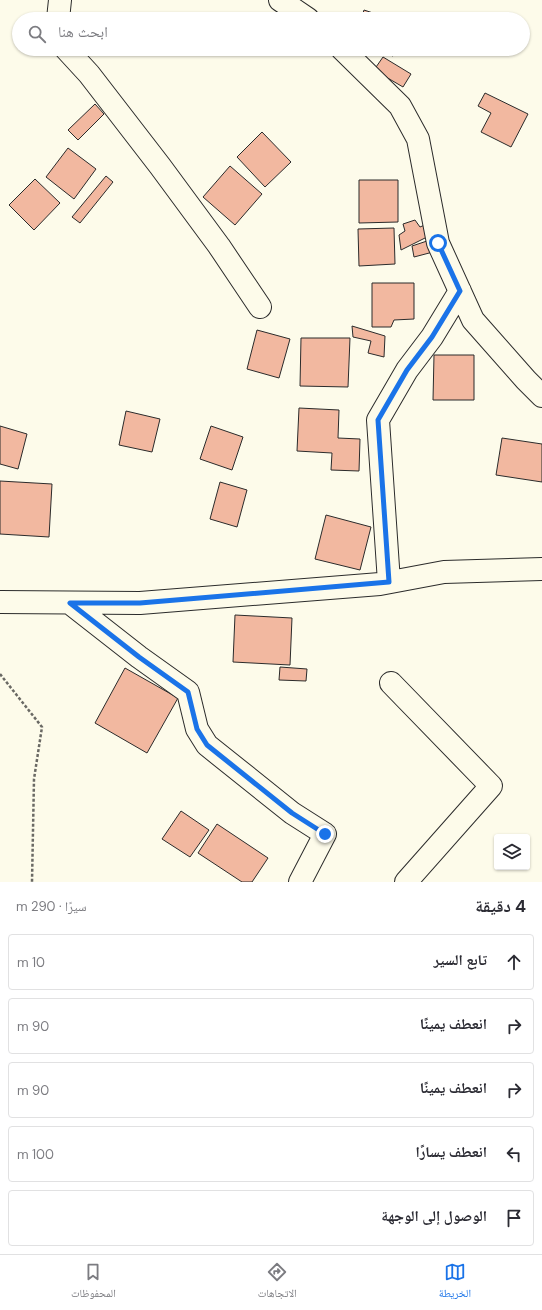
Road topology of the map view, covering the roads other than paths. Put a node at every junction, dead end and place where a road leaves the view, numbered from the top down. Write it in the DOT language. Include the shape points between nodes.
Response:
graph roads {
  1 [pos="60,0"];
  2 [pos="280,0"];
  3 [pos="59,12"];
  4 [pos="298,12"];
  5 [pos="72,56"];
  6 [pos="349,56"];
  7 [pos="460,291"];
  8 [pos="260,307"];
  9 [pos="542,396"];
  10 [pos="542,569"];
  11 [pos="389,582"];
  12 [pos="0,602"];
  13 [pos="70,603"];
  14 [pos="391,683"];
  15 [pos="300,882"];
  16 [pos="406,882"];
  1 -- 3 [label="street"];
  2 -- 4 [label="street"];
  5 -- 8 [label="street" via="160,166"];
  6 -- 7 [label="street" via="400,106 418,139 438,243"];
  7 -- 9 [label="street" via="473,320"];
  7 -- 11 [label="street" via="432,337 407,370 378,420"];
  10 -- 11 [label="street" via="444,572"];
  11 -- 13 [label="street" via="140,603"];
  12 -- 13 [label="street"];
  13 -- 15 [label="street" via="188,692 197,729 207,745 292,813 325,834"];
  14 -- 16 [label="street" via="491,786"];
}
